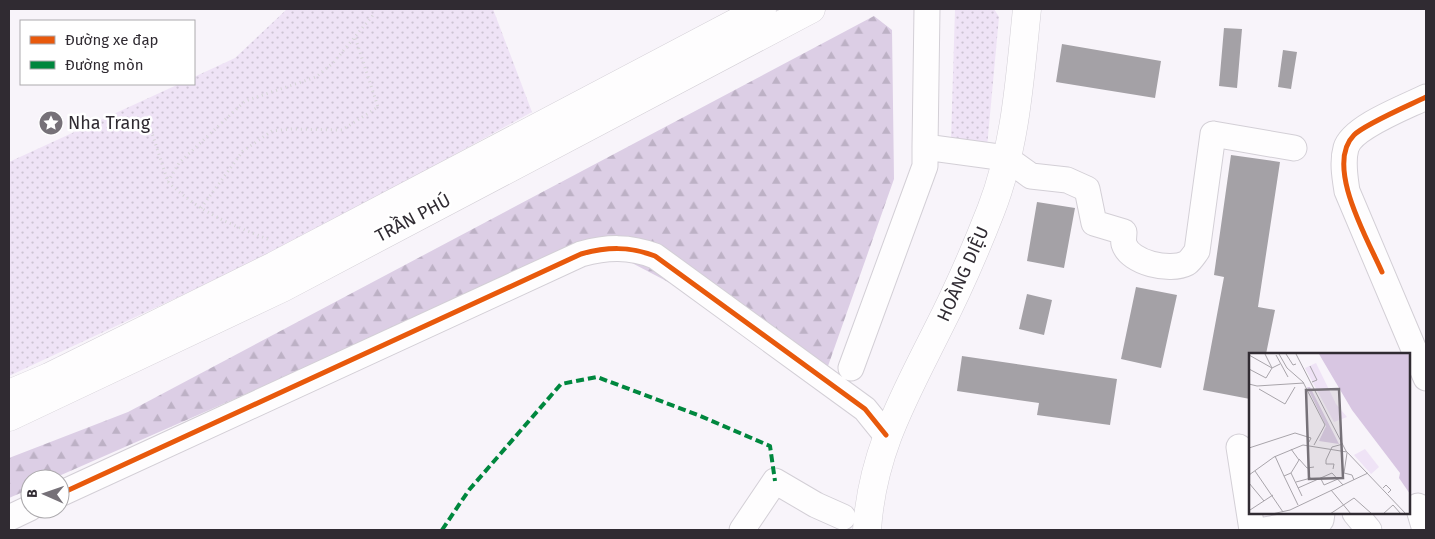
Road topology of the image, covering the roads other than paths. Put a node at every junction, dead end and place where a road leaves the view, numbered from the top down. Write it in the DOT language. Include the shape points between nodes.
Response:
graph roads {
  1 [pos="762,9"];
  2 [pos="811,9"];
  3 [pos="927,9"];
  4 [pos="1022,19"];
  5 [pos="1426,97"];
  6 [pos="925,147"];
  7 [pos="1294,148"];
  8 [pos="1006,158"];
  9 [pos="851,368"];
  10 [pos="1426,378"];
  11 [pos="9,394"];
  12 [pos="9,417"];
  13 [pos="886,435"];
  14 [pos="1239,447"];
  15 [pos="70,489"];
  16 [pos="1249,511"];
  17 [pos="1249,514"];
  18 [pos="1322,514"];
  19 [pos="1356,514"];
  20 [pos="843,517"];
  21 [pos="742,530"];
  22 [pos="867,530"];
  23 [pos="1252,530"];
  24 [pos="1264,530"];
  25 [pos="1370,530"];
  1 -- 11 [label="main road, TRẦN PHÚ" via="274,266"];
  2 -- 12 [label="main road, TRẦN PHÚ" via="282,288"];
  3 -- 6 [label="street"];
  4 -- 8 [label="main road, HOÀNG DIỆU" via="1018,106"];
  5 -- 10 [label="street" via="1356,133 1346,148 1344,174 1347,191"];
  6 -- 8 [label="street"];
  6 -- 9 [label="street" via="925,166"];
  7 -- 8 [label="street" via="1213,134 1197,251 1188,262 1179,265 1159,265 1136,257 1124,244 1124,232 1094,223 1087,189 1068,180 1031,176"];
  8 -- 13 [label="main road, HOÀNG DIỆU" via="977,244"];
  13 -- 15 [label="street" via="865,409 655,256 636,249 615,247 581,254"];
  13 -- 22 [label="main road, HOÀNG DIỆU" via="874,482"];
  14 -- 16 [label="street"];
  17 -- 23 [label="street"];
  18 -- 24 [label="street" via="1321,520"];
  19 -- 25 [label="street"];
  20 -- 21 [label="street" via="775,481"];
}
